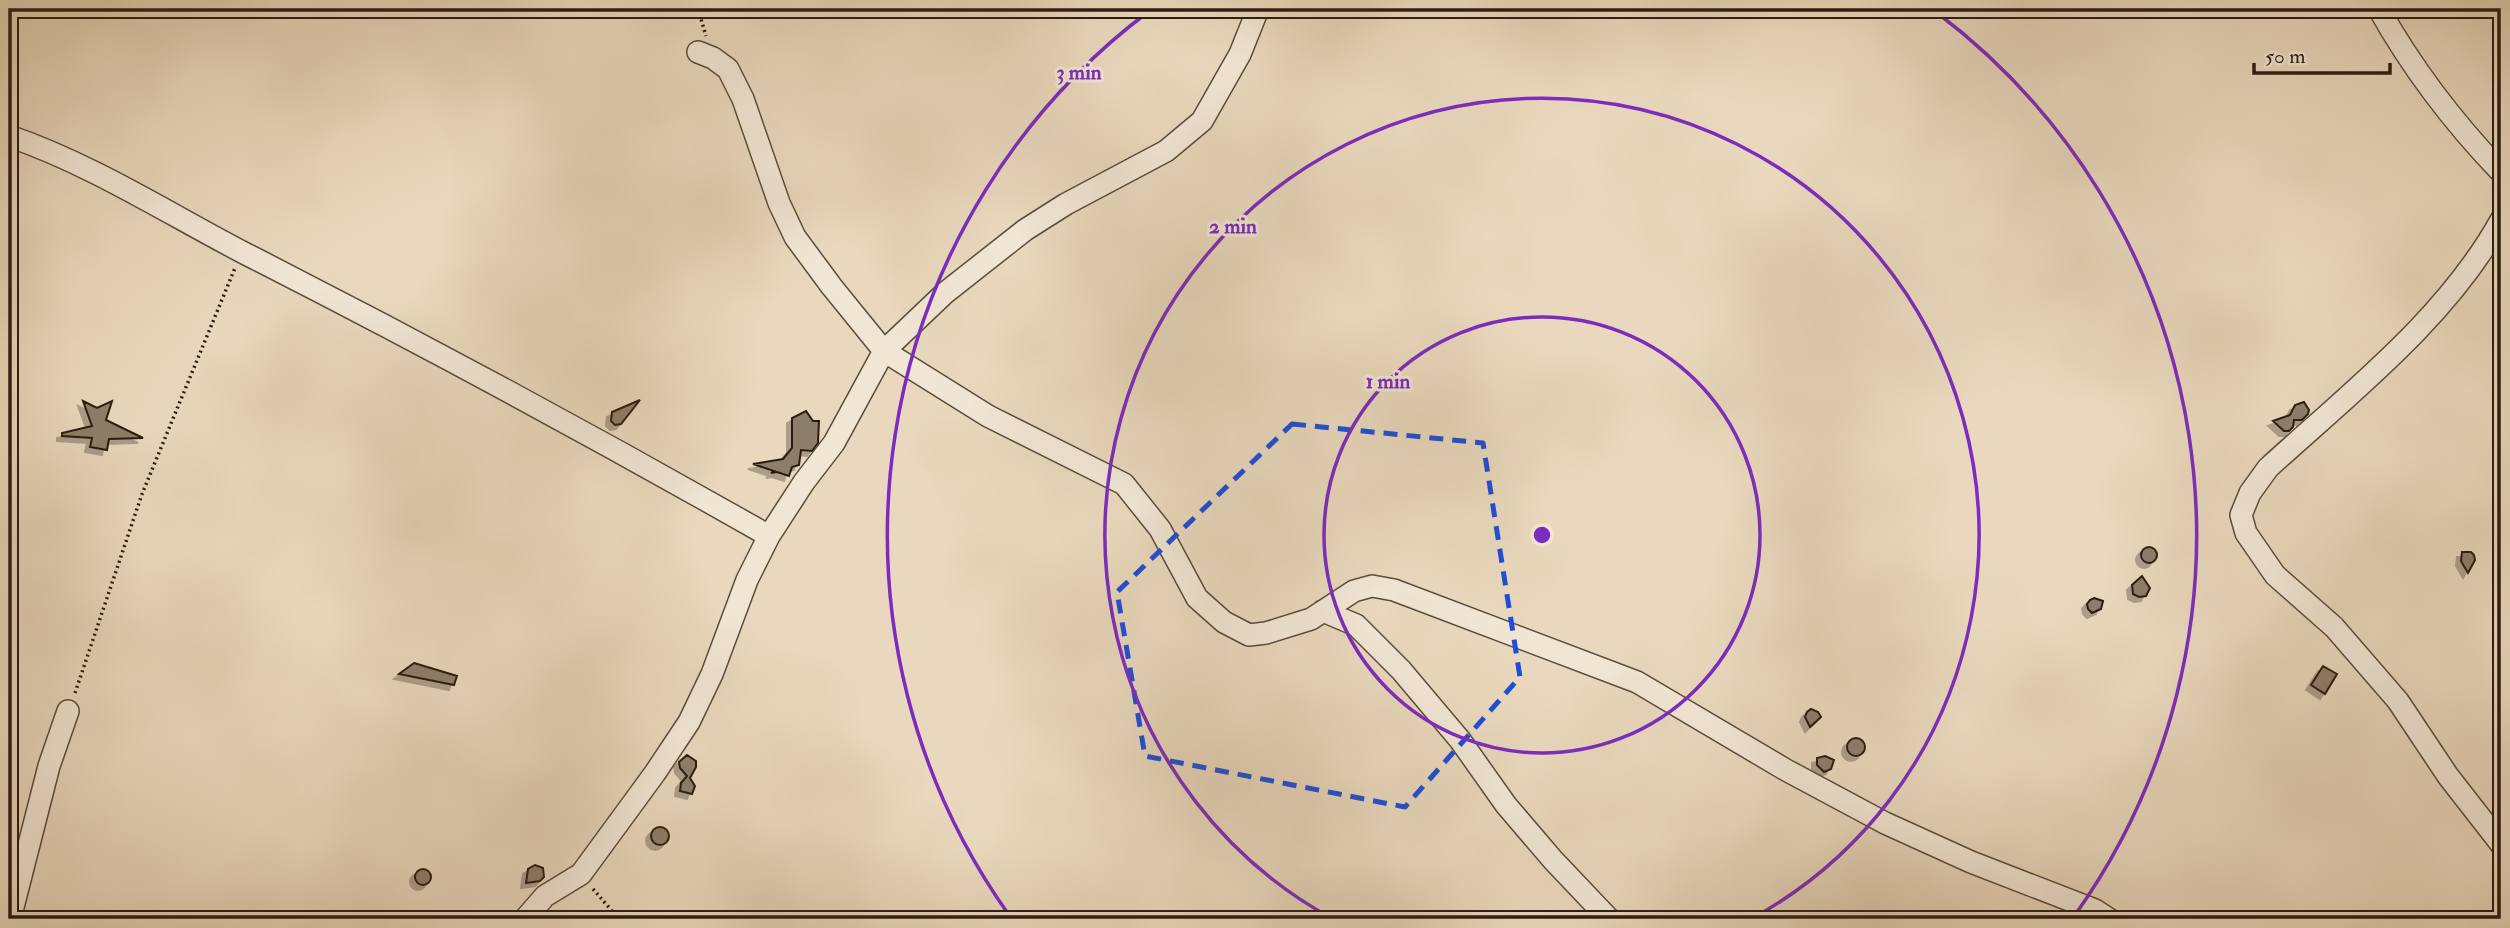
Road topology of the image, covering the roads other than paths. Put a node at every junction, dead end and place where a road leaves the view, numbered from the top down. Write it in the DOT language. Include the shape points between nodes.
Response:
graph roads {
  1 [pos="1258,9"];
  2 [pos="2379,9"];
  3 [pos="698,52"];
  4 [pos="9,136"];
  5 [pos="2501,172"];
  6 [pos="2501,220"];
  7 [pos="884,351"];
  8 [pos="769,536"];
  9 [pos="1323,611"];
  10 [pos="68,711"];
  11 [pos="2501,844"];
  12 [pos="10,919"];
  13 [pos="525,919"];
  14 [pos="1609,919"];
  15 [pos="2109,919"];
  1 -- 7 [label="street" via="1240,54 1202,121 1166,151 1026,230 945,293"];
  2 -- 5 [label="street" via="2461,128"];
  3 -- 7 [label="street" via="728,69 795,237"];
  4 -- 8 [label="street" via="94,174 388,326"];
  6 -- 11 [label="street" via="2422,327 2268,468 2241,516 2246,533 2275,575 2334,627 2398,701"];
  7 -- 8 [label="street" via="834,443"];
  7 -- 9 [label="street" via="988,416 1124,484 1160,529 1197,598 1224,622 1249,635 1311,619"];
  8 -- 13 [label="street" via="689,722 581,874 545,896"];
  9 -- 14 [label="street" via="1356,625 1401,670 1460,740 1506,805"];
  9 -- 15 [label="street" via="1354,591 1372,586 1394,590 1637,682 1885,823"];
  10 -- 12 [label="street" via="49,766"];
}
